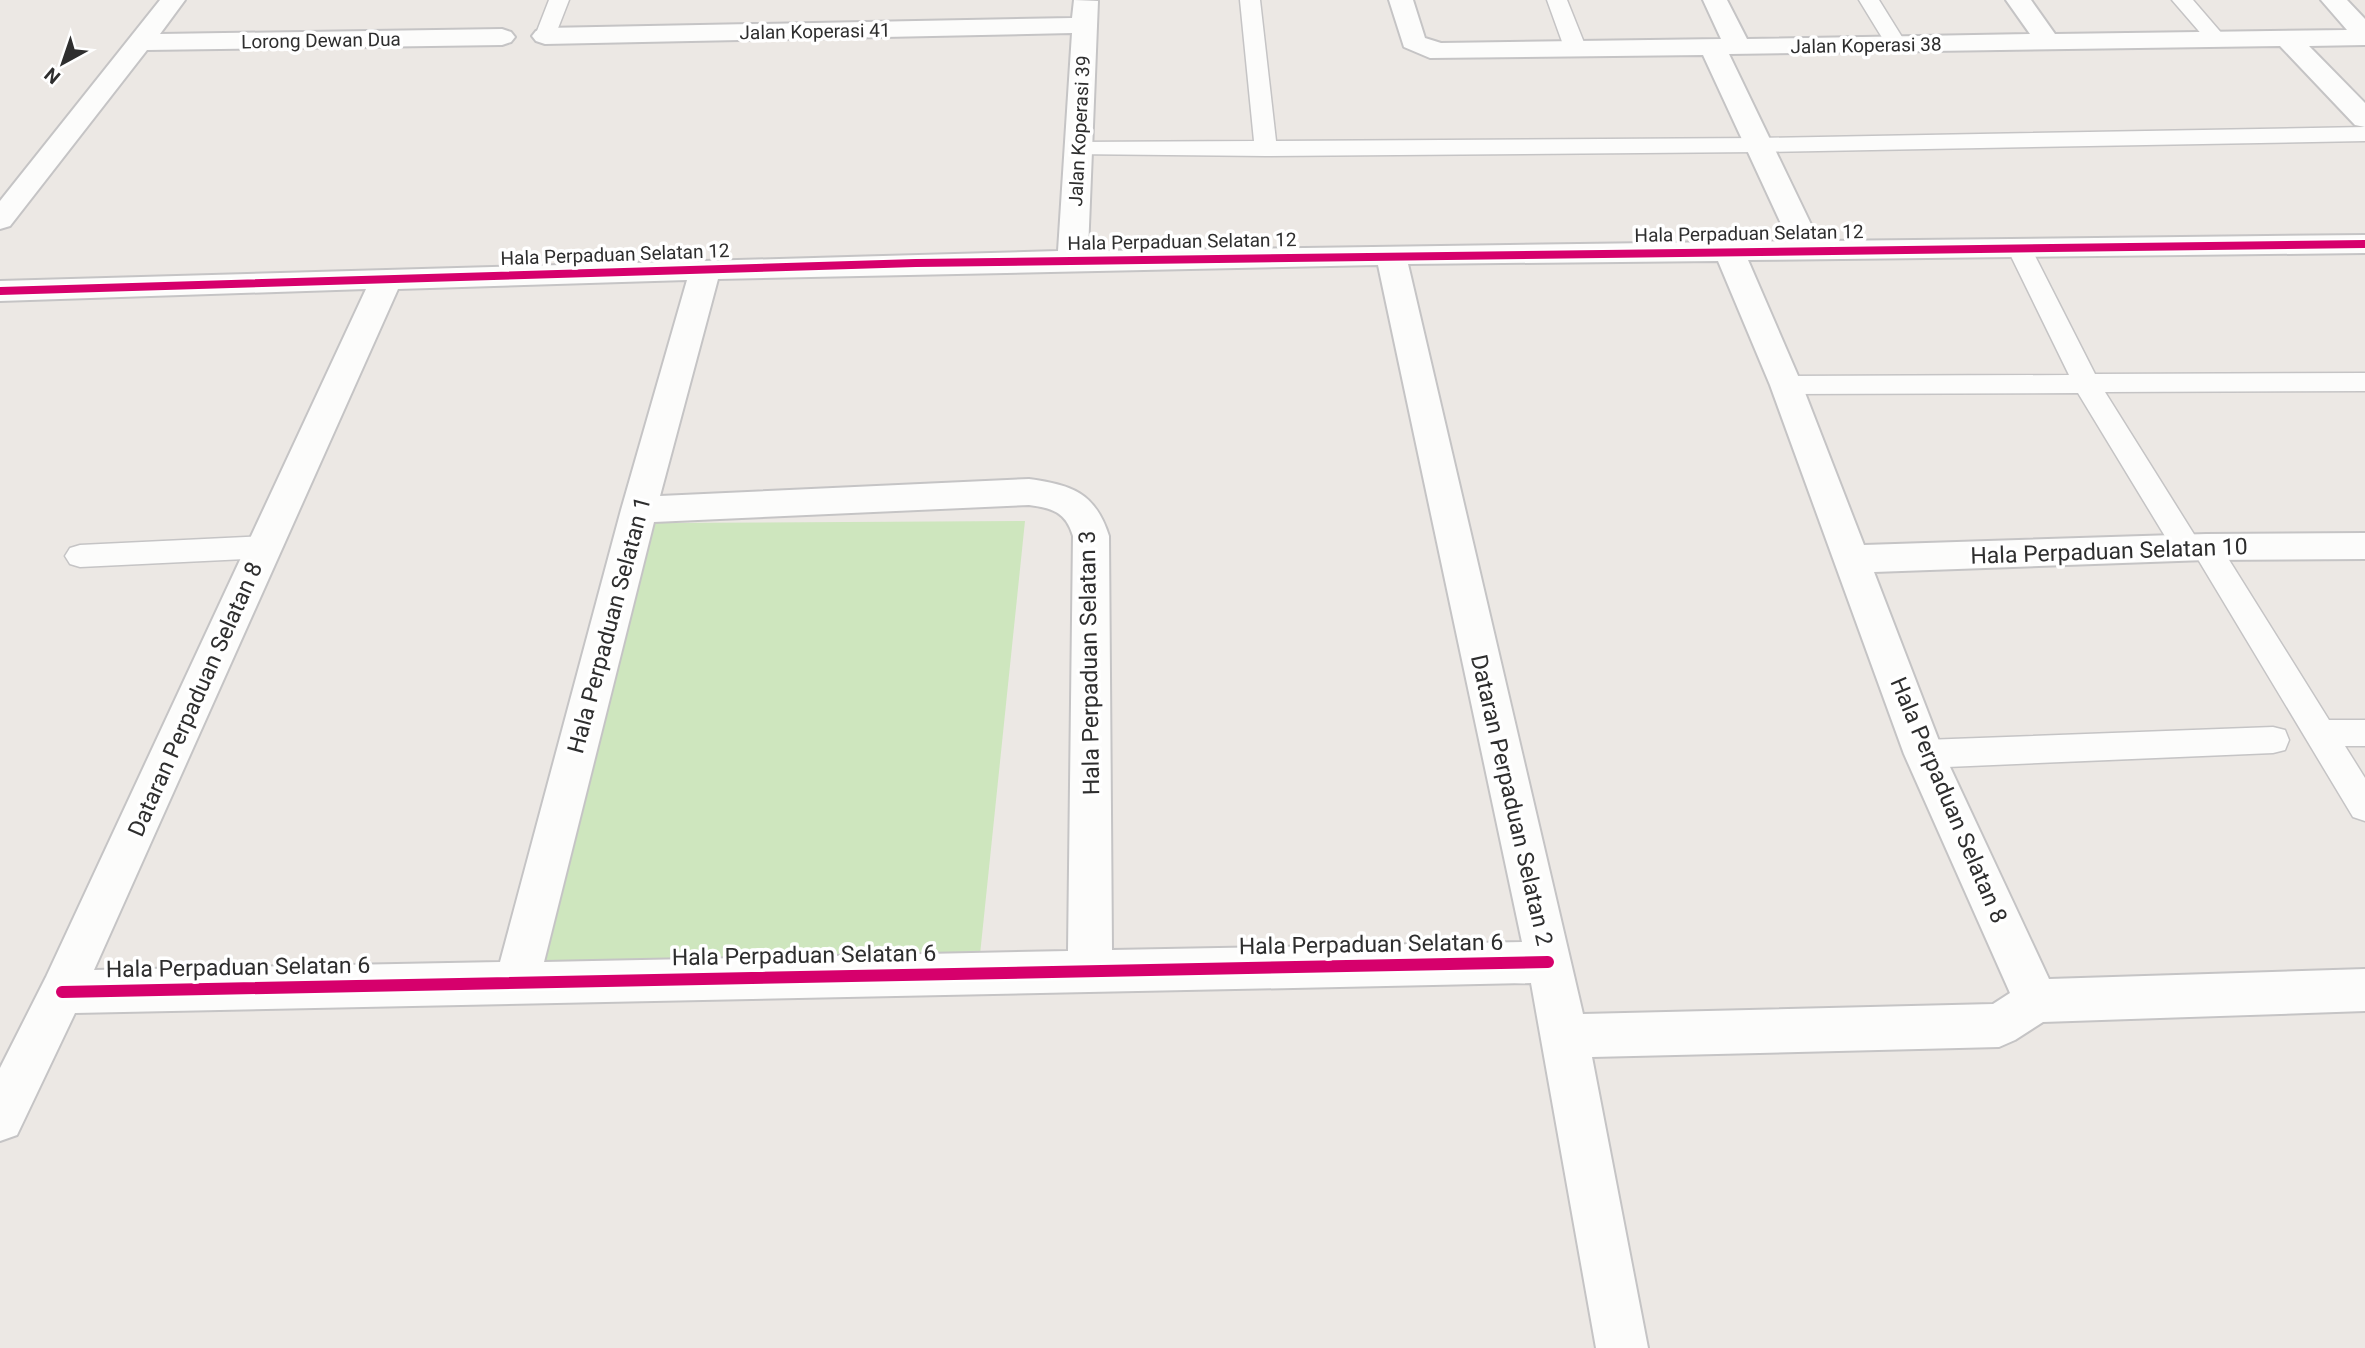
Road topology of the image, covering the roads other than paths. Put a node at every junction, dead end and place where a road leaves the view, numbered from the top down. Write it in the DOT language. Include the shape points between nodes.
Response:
graph roads {
  1 [pos="173,0"];
  2 [pos="559,0"];
  3 [pos="1250,0"];
  4 [pos="1401,0"];
  5 [pos="1557,0"];
  6 [pos="1715,0"];
  7 [pos="1868,0"];
  8 [pos="2018,0"];
  9 [pos="2182,0"];
  10 [pos="2333,0"];
  11 [pos="1085,13"];
  12 [pos="545,36"];
  13 [pos="2365,36"];
  14 [pos="502,37"];
  15 [pos="2288,39"];
  16 [pos="2217,40"];
  17 [pos="139,42"];
  18 [pos="2048,42"];
  19 [pos="1896,45"];
  20 [pos="1725,47"];
  21 [pos="1576,50"];
  22 [pos="2365,119"];
  23 [pos="2365,134"];
  24 [pos="1758,145"];
  25 [pos="1078,149"];
  26 [pos="1266,149"];
  27 [pos="0,220"];
  28 [pos="2365,244"];
  29 [pos="2020,248"];
  30 [pos="1808,250"];
  31 [pos="1729,251"];
  32 [pos="1391,255"];
  33 [pos="1072,261"];
  34 [pos="705,269"];
  35 [pos="387,278"];
  36 [pos="0,291"];
  37 [pos="2365,382"];
  38 [pos="2086,383"];
  39 [pos="1786,384"];
  40 [pos="639,510"];
  41 [pos="2365,546"];
  42 [pos="264,547"];
  43 [pos="2196,547"];
  44 [pos="80,556"];
  45 [pos="1853,559"];
  46 [pos="2320,733"];
  47 [pos="2365,733"];
  48 [pos="2273,740"];
  49 [pos="1924,754"];
  50 [pos="2365,807"];
  51 [pos="1548,962"];
  52 [pos="1090,971"];
  53 [pos="517,982"];
  54 [pos="2365,990"];
  55 [pos="62,992"];
  56 [pos="2036,1001"];
  57 [pos="1565,1036"];
  58 [pos="0,1118"];
  59 [pos="1622,1348"];
  1 -- 17 [label="street"];
  2 -- 12 [label="lane"];
  3 -- 26 [label="lane"];
  4 -- 21 [label="street, Jalan Koperasi 38" via="1409,37 1430,50"];
  5 -- 21 [label="lane"];
  6 -- 20 [label="street"];
  7 -- 19 [label="lane"];
  8 -- 18 [label="street"];
  9 -- 16 [label="lane"];
  10 -- 13 [label="street"];
  11 -- 12 [label="street, Jalan Koperasi 41"];
  11 -- 25 [label="street, Jalan Koperasi 39"];
  13 -- 15 [label="street, Jalan Koperasi 38"];
  14 -- 17 [label="street, Lorong Dewan Dua"];
  15 -- 16 [label="street, Jalan Koperasi 38"];
  15 -- 22 [label="street"];
  16 -- 18 [label="street, Jalan Koperasi 38"];
  17 -- 27 [label="street"];
  18 -- 19 [label="street, Jalan Koperasi 38"];
  19 -- 20 [label="street, Jalan Koperasi 38"];
  20 -- 21 [label="street, Jalan Koperasi 38"];
  20 -- 24 [label="street"];
  23 -- 24 [label="lane"];
  24 -- 26 [label="lane"];
  24 -- 30 [label="street"];
  25 -- 26 [label="lane"];
  25 -- 33 [label="street, Jalan Koperasi 39"];
  28 -- 29 [label="street, Hala Perpaduan Selatan 12"];
  29 -- 30 [label="street, Hala Perpaduan Selatan 12"];
  29 -- 38 [label="lane"];
  30 -- 31 [label="street, Hala Perpaduan Selatan 12"];
  31 -- 32 [label="street, Hala Perpaduan Selatan 12"];
  31 -- 39 [label="street, Hala Perpaduan Selatan 8"];
  32 -- 33 [label="street, Hala Perpaduan Selatan 12"];
  32 -- 51 [label="street, Dataran Perpaduan Selatan 2"];
  33 -- 34 [label="street, Hala Perpaduan Selatan 12"];
  34 -- 35 [label="street, Hala Perpaduan Selatan 12"];
  34 -- 40 [label="street, Hala Perpaduan Selatan 1"];
  35 -- 36 [label="street, Hala Perpaduan Selatan 12"];
  35 -- 42 [label="street, Dataran Perpaduan Selatan 8"];
  37 -- 38 [label="lane"];
  38 -- 39 [label="lane"];
  38 -- 43 [label="lane"];
  39 -- 45 [label="street, Hala Perpaduan Selatan 8"];
  40 -- 52 [label="street, Hala Perpaduan Selatan 3" via="1030,492 1073,504 1087,518 1091,536"];
  40 -- 53 [label="street, Hala Perpaduan Selatan 1"];
  41 -- 43 [label="street, Hala Perpaduan Selatan 10"];
  42 -- 44 [label="lane"];
  42 -- 55 [label="street, Dataran Perpaduan Selatan 8"];
  43 -- 45 [label="street, Hala Perpaduan Selatan 10"];
  43 -- 46 [label="lane"];
  45 -- 49 [label="street, Hala Perpaduan Selatan 8"];
  46 -- 47 [label="lane"];
  46 -- 50 [label="lane"];
  48 -- 49 [label="lane"];
  49 -- 56 [label="street, Hala Perpaduan Selatan 8"];
  51 -- 52 [label="street, Hala Perpaduan Selatan 6"];
  51 -- 57 [label="street, Dataran Perpaduan Selatan 2"];
  52 -- 53 [label="street, Hala Perpaduan Selatan 6"];
  53 -- 55 [label="street, Hala Perpaduan Selatan 6"];
  54 -- 56 [label="street"];
  55 -- 58 [label="street, Dataran Perpaduan Selatan 8"];
  56 -- 57 [label="street" via="1999,1025"];
  57 -- 59 [label="street, Dataran Perpaduan Selatan 2"];
}
